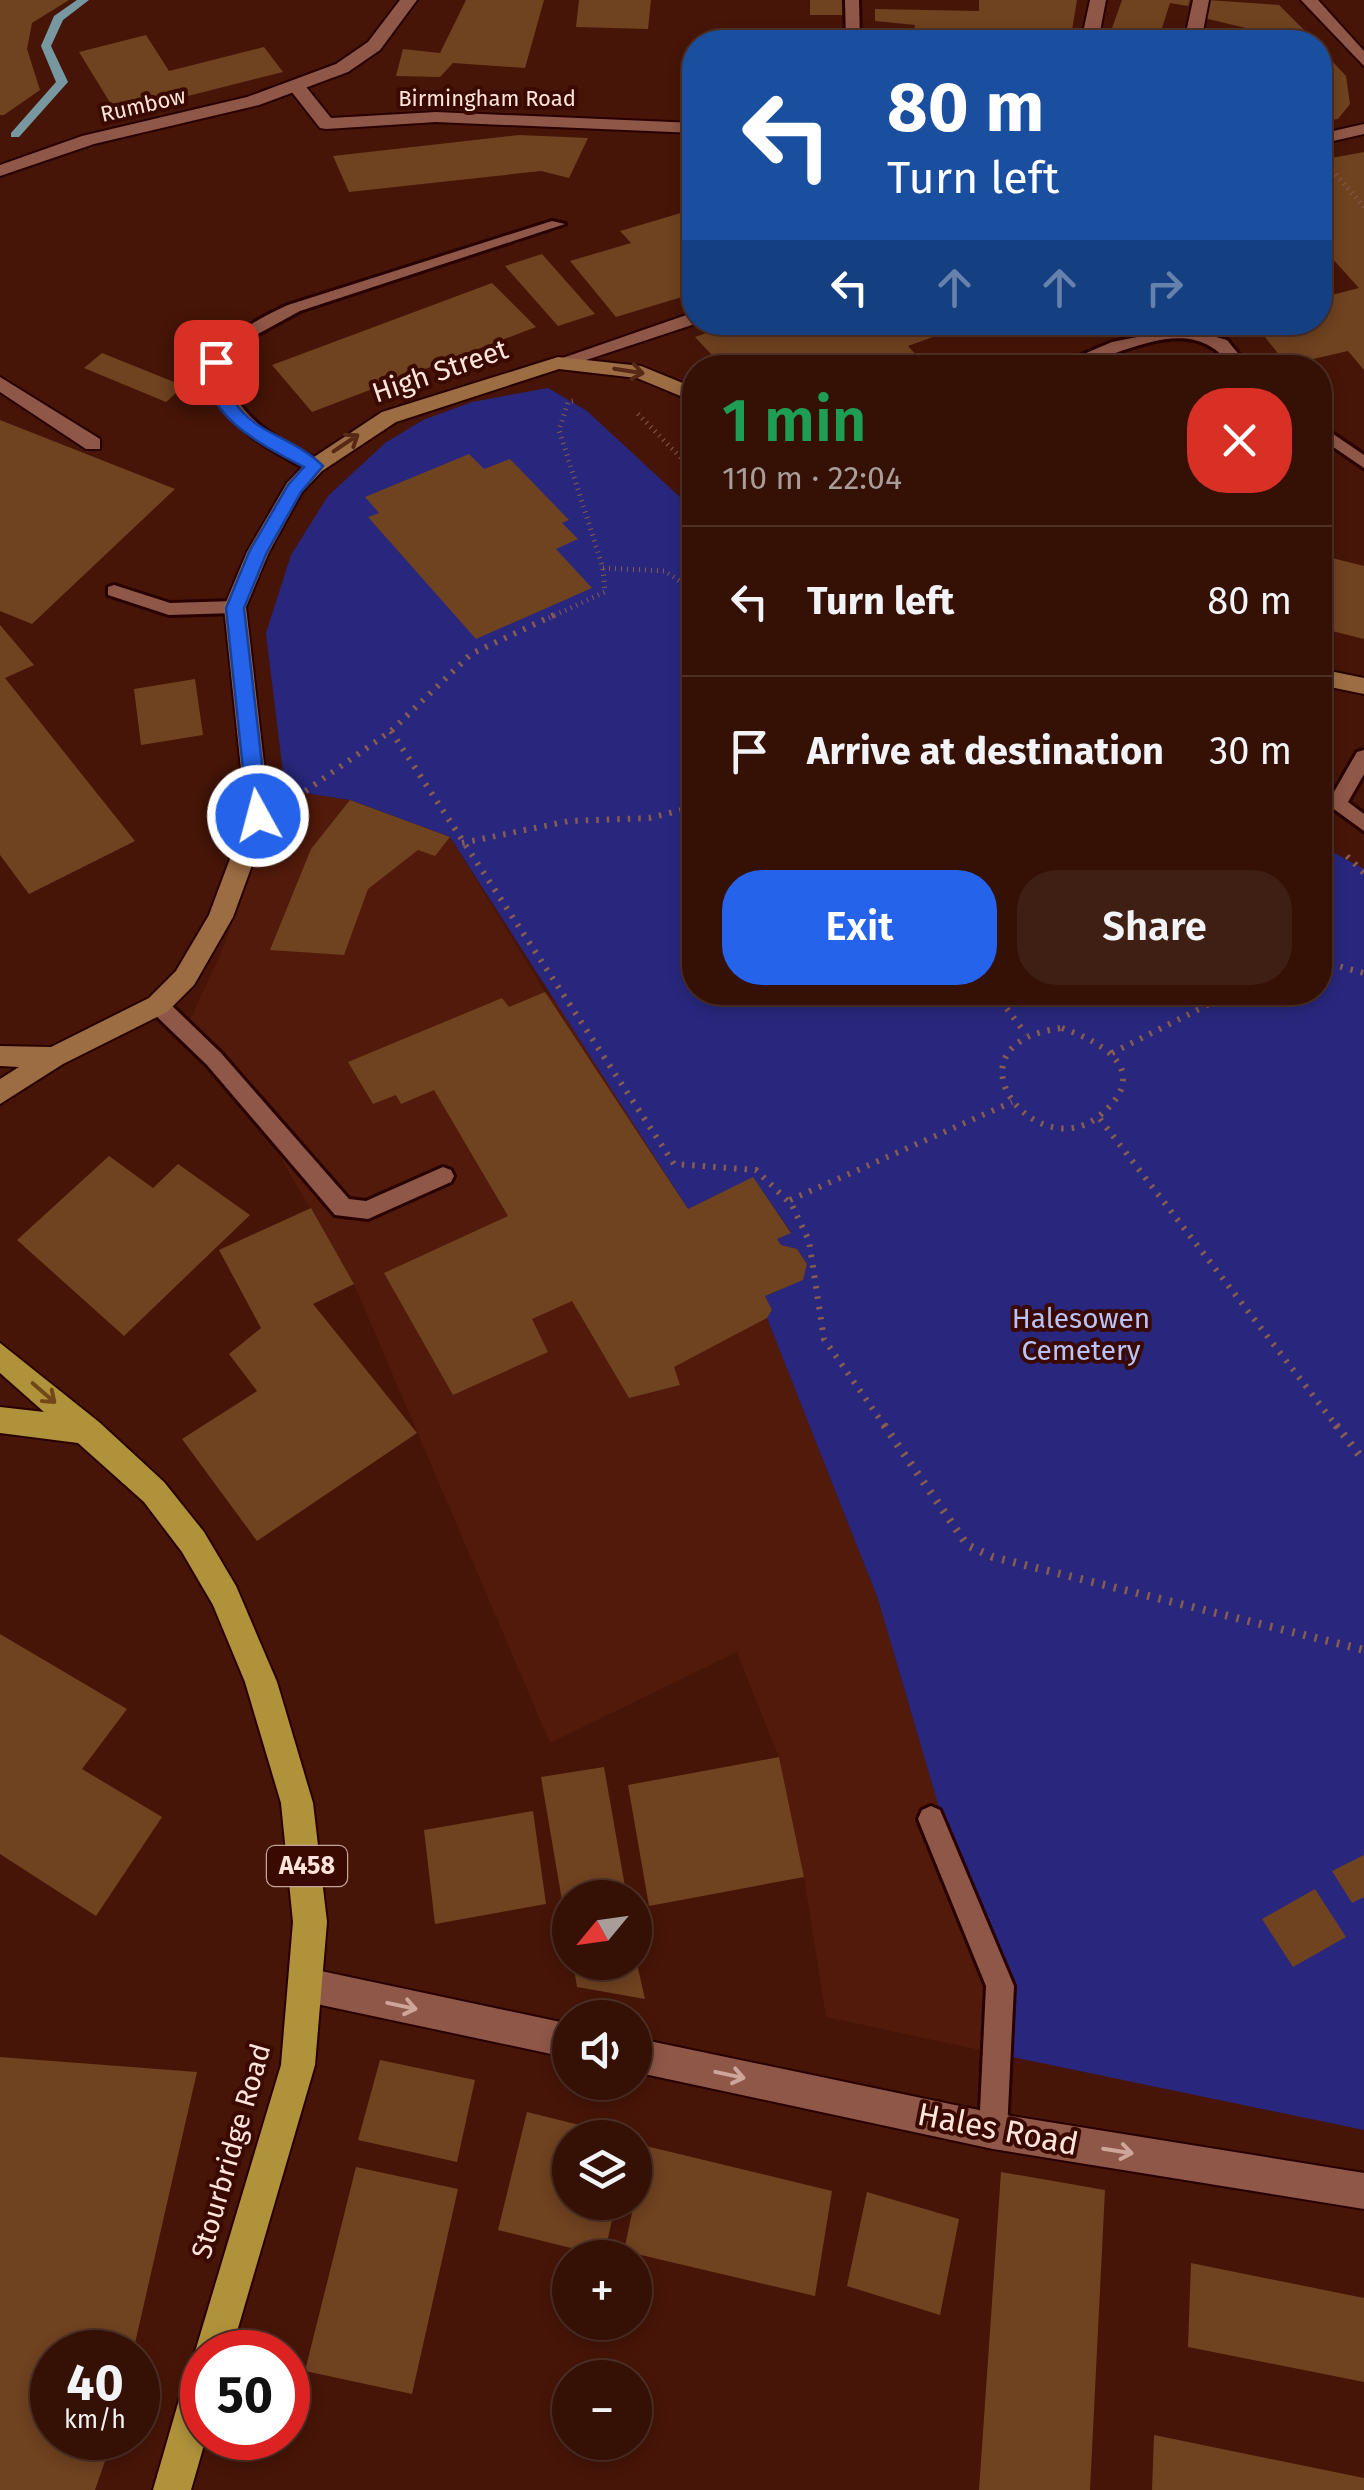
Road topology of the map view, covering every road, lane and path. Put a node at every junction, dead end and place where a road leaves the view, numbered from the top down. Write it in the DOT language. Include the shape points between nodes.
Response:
graph roads {
  1 [pos="409,0"];
  2 [pos="852,0"];
  3 [pos="1098,0"];
  4 [pos="1201,0"];
  5 [pos="1309,0"];
  6 [pos="853,30"];
  7 [pos="1092,30"];
  8 [pos="1195,30"];
  9 [pos="1364,61"];
  10 [pos="298,87"];
  11 [pos="682,127"];
  12 [pos="1364,128"];
  13 [pos="1332,136"];
  14 [pos="1332,171"];
  15 [pos="0,172"];
  16 [pos="1364,206"];
  17 [pos="557,224"];
  18 [pos="682,322"];
  19 [pos="1160,335"];
  20 [pos="1183,335"];
  21 [pos="1099,355"];
  22 [pos="1231,355"];
  23 [pos="558,363"];
  24 [pos="0,383"];
  25 [pos="682,390"];
  26 [pos="568,402"];
  27 [pos="629,406"];
  28 [pos="1332,439"];
  29 [pos="93,444"];
  30 [pos="682,457"];
  31 [pos="1364,463"];
  32 [pos="314,466"];
  33 [pos="603,568"];
  34 [pos="682,583"];
  35 [pos="114,591"];
  36 [pos="235,608"];
  37 [pos="1332,679"];
  38 [pos="1364,686"];
  39 [pos="392,732"];
  40 [pos="1364,757"];
  41 [pos="286,802"];
  42 [pos="682,810"];
  43 [pos="1364,824"];
  44 [pos="462,843"];
  45 [pos="1332,964"];
  46 [pos="1364,973"];
  47 [pos="158,1005"];
  48 [pos="1004,1005"];
  49 [pos="1206,1005"];
  50 [pos="1026,1034"];
  51 [pos="1112,1053"];
  52 [pos="0,1056"];
  53 [pos="54,1057"];
  54 [pos="0,1093"];
  55 [pos="1012,1102"];
  56 [pos="1100,1119"];
  57 [pos="443,1176"];
  58 [pos="790,1200"];
  59 [pos="0,1355"];
  60 [pos="0,1420"];
  61 [pos="89,1431"];
  62 [pos="1364,1461"];
  63 [pos="1364,1650"];
  64 [pos="931,1819"];
  65 [pos="307,1985"];
  66 [pos="552,2037"];
  67 [pos="652,2059"];
  68 [pos="993,2130"];
  69 [pos="1364,2191"];
  70 [pos="219,2330"];
  71 [pos="181,2460"];
  72 [pos="172,2490"];
  1 -- 10 [label="street, Rumbow" via="374,46"];
  2 -- 6 [label="lane"];
  3 -- 7 [label="street"];
  4 -- 8 [label="street"];
  5 -- 9 [label="street"];
  10 -- 11 [label="street, Birmingham Road" via="326,124 436,117"];
  10 -- 15 [label="street, Rumbow" via="88,140"];
  12 -- 13 [label="street"];
  14 -- 16 [label="path"];
  17 -- 32 [label="lane" via="294,308 237,340 216,362 224,405"];
  18 -- 23 [label="street, High Street"];
  19 -- 21 [label="lane"];
  20 -- 22 [label="lane" via="1221,343"];
  23 -- 25 [label="main road, one-way" via="641,372"];
  32 -- 23 [label="main road, High Street, one-way" via="389,417"];
  24 -- 29 [label="street"];
  26 -- 33 [label="path" via="560,430"];
  27 -- 30 [label="path"];
  28 -- 31 [label="lane"];
  32 -- 36 [label="main road, High Street" via="258,552"];
  33 -- 34 [label="path" via="665,571"];
  33 -- 39 [label="path" via="605,592 472,654"];
  35 -- 36 [label="lane" via="170,609"];
  36 -- 47 [label="main road, High Street" via="258,816 220,917 184,978"];
  37 -- 38 [label="main road"];
  39 -- 41 [label="path"];
  39 -- 44 [label="path"];
  40 -- 43 [label="lane" via="1338,804"];
  42 -- 44 [label="path"];
  44 -- 58 [label="path" via="674,1164 752,1169"];
  45 -- 46 [label="path"];
  47 -- 53 [label="main road, High Street"];
  47 -- 57 [label="lane" via="214,1059 343,1208 368,1210"];
  48 -- 50 [label="path"];
  49 -- 51 [label="path"];
  50 -- 51 [label="path" via="1044,1028 1082,1032"];
  50 -- 55 [label="path" via="1012,1044 1000,1072"];
  51 -- 56 [label="path" via="1124,1082 1113,1109"];
  52 -- 53 [label="main road"];
  53 -- 54 [label="main road, High Street"];
  55 -- 56 [label="path" via="1044,1122 1082,1126"];
  55 -- 58 [label="path"];
  56 -- 62 [label="path"];
  58 -- 63 [label="path" via="816,1260 824,1339 967,1545"];
  59 -- 61 [label="highway, A458, one-way"];
  60 -- 61 [label="highway"];
  61 -- 65 [label="highway, Stourbridge Road / A458" via="154,1492 193,1542 225,1596 261,1682 304,1844"];
  64 -- 68 [label="lane" via="1000,1986"];
  65 -- 66 [label="street, one-way"];
  65 -- 70 [label="highway, Stourbridge Road / A458" via="298,2065"];
  67 -- 68 [label="street, Hales Road, one-way"];
  68 -- 69 [label="street, Hales Road, one-way"];
  71 -- 72 [label="highway"];
}
